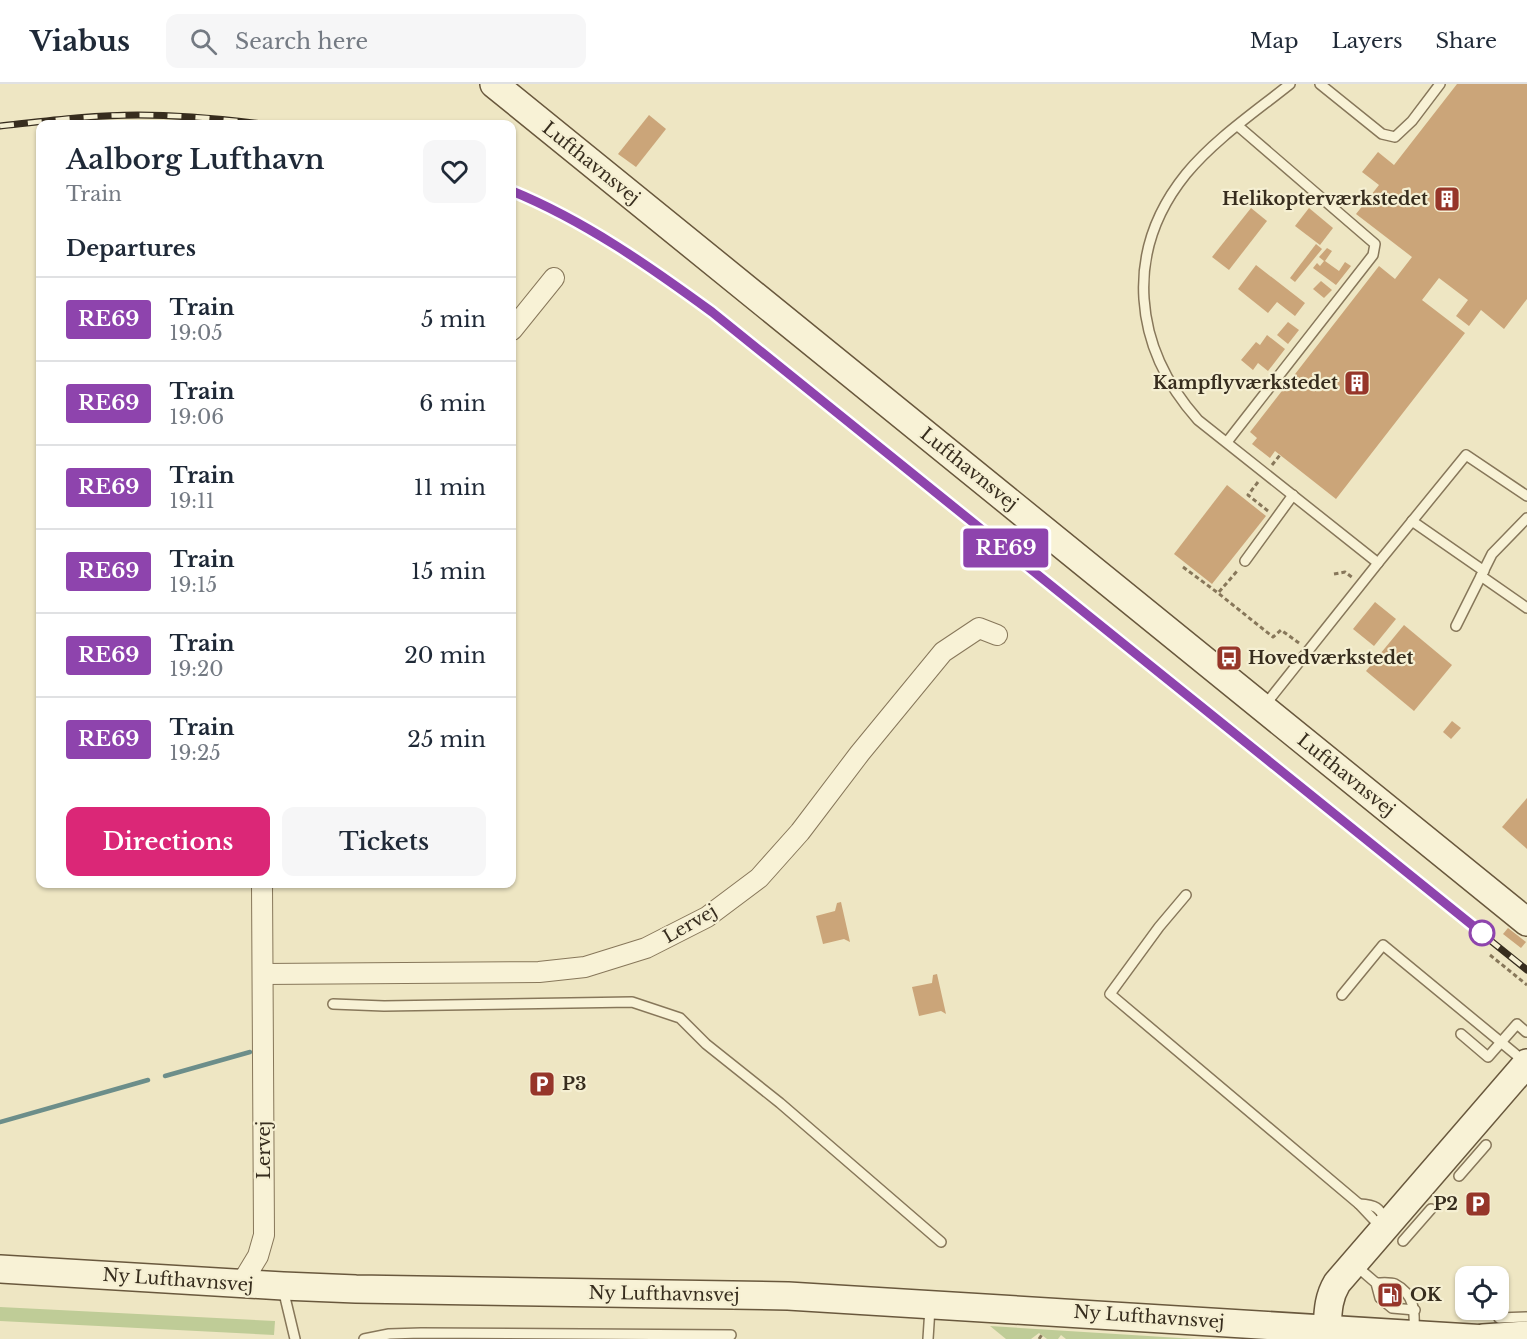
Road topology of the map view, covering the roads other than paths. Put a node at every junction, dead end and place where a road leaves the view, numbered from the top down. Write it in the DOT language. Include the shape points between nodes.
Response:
graph roads {
  1 [pos="494,84"];
  2 [pos="1290,84"];
  3 [pos="1320,84"];
  4 [pos="1440,84"];
  5 [pos="1238,126"];
  6 [pos="554,278"];
  7 [pos="516,325"];
  8 [pos="1227,442"];
  9 [pos="1293,495"];
  10 [pos="1527,496"];
  11 [pos="1527,518"];
  12 [pos="1412,521"];
  13 [pos="1245,561"];
  14 [pos="1378,563"];
  15 [pos="1483,573"];
  16 [pos="1527,608"];
  17 [pos="1456,626"];
  18 [pos="997,635"];
  19 [pos="1263,707"];
  20 [pos="262,888"];
  21 [pos="1186,895"];
  22 [pos="1527,922"];
  23 [pos="263,974"];
  24 [pos="1342,996"];
  25 [pos="333,1004"];
  26 [pos="1526,1032"];
  27 [pos="1461,1034"];
  28 [pos="1501,1041"];
  29 [pos="1527,1064"];
  30 [pos="1486,1145"];
  31 [pos="1459,1176"];
  32 [pos="1431,1209"];
  33 [pos="1396,1233"];
  34 [pos="940,1242"];
  35 [pos="1353,1264"];
  36 [pos="0,1269"];
  37 [pos="1376,1283"];
  38 [pos="241,1284"];
  39 [pos="283,1286"];
  40 [pos="930,1303"];
  41 [pos="1527,1317"];
  42 [pos="1415,1322"];
  43 [pos="1327,1329"];
  44 [pos="1489,1332"];
  45 [pos="731,1335"];
  46 [pos="1527,1335"];
  47 [pos="295,1339"];
  48 [pos="364,1339"];
  49 [pos="928,1339"];
  1 -- 19 [label="street, Lufthavnsvej"];
  2 -- 5 [label="lane"];
  3 -- 4 [label="lane" via="1382,134 1395,137"];
  5 -- 8 [label="lane" via="1207,152 1172,194 1146,258 1143,279 1147,322 1170,384 1198,420"];
  5 -- 8 [label="lane" via="1375,244 1373,255"];
  6 -- 7 [label="street"];
  8 -- 9 [label="lane"];
  9 -- 13 [label="lane"];
  9 -- 14 [label="lane"];
  10 -- 12 [label="lane" via="1466,455"];
  11 -- 15 [label="lane" via="1492,554"];
  12 -- 14 [label="lane"];
  12 -- 15 [label="lane"];
  14 -- 19 [label="lane"];
  15 -- 16 [label="lane"];
  15 -- 17 [label="lane"];
  18 -- 23 [label="street, Lervej" via="979,628 943,652 759,878 707,917 646,948 585,967 539,972"];
  19 -- 22 [label="street, Lufthavnsvej"];
  20 -- 23 [label="street, Lervej"];
  21 -- 33 [label="lane" via="1110,994 1375,1221"];
  23 -- 38 [label="street, Lervej" via="264,1235 258,1256"];
  24 -- 28 [label="lane" via="1383,945"];
  25 -- 34 [label="lane" via="632,1002 680,1018"];
  26 -- 28 [label="lane" via="1517,1024"];
  27 -- 28 [label="lane" via="1488,1057"];
  28 -- 29 [label="lane"];
  29 -- 33 [label="street"];
  30 -- 31 [label="lane"];
  32 -- 33 [label="lane"];
  33 -- 35 [label="street"];
  35 -- 37 [label="lane"];
  35 -- 43 [label="street" via="1331,1292"];
  36 -- 38 [label="street, Ny Lufthavnsvej"];
  37 -- 42 [label="lane" via="1380,1298"];
  37 -- 42 [label="lane" via="1394,1283 1408,1294"];
  38 -- 39 [label="street, Ny Lufthavnsvej"];
  39 -- 40 [label="street, Ny Lufthavnsvej" via="788,1296"];
  39 -- 47 [label="lane"];
  40 -- 43 [label="street, Ny Lufthavnsvej"];
  40 -- 49 [label="lane"];
  41 -- 44 [label="lane"];
  42 -- 43 [label="street, Ny Lufthavnsvej"];
  42 -- 44 [label="street, Ny Lufthavnsvej"];
  44 -- 46 [label="street, Ny Lufthavnsvej"];
  45 -- 48 [label="lane" via="421,1333"];
}
